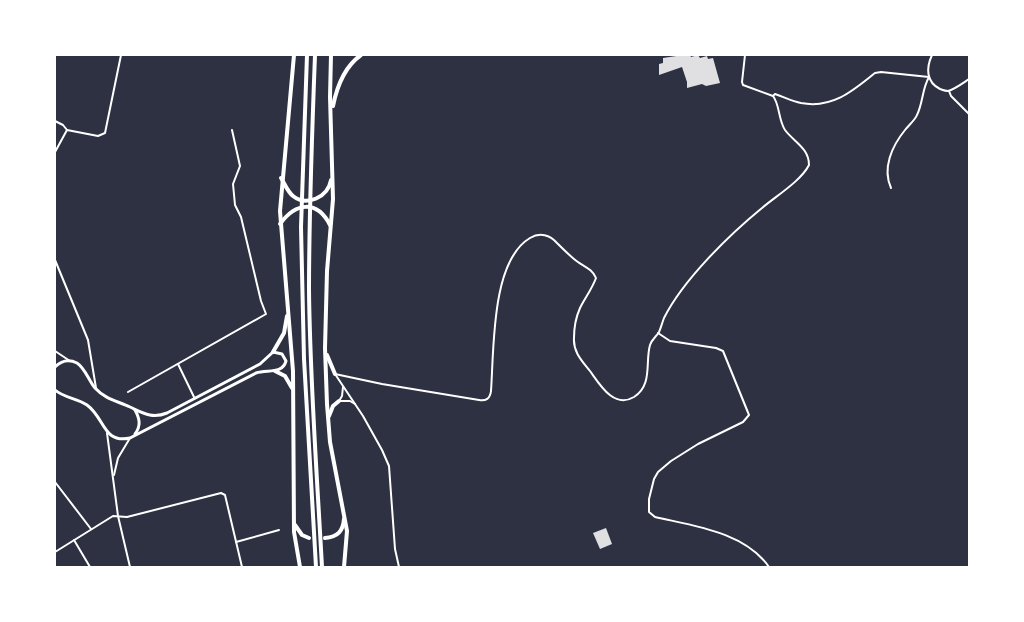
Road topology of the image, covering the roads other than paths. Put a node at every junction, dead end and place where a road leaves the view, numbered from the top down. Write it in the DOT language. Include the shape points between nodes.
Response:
graph roads {
  1 [pos="121,55"];
  2 [pos="294,55"];
  3 [pos="308,55"];
  4 [pos="315,55"];
  5 [pos="331,55"];
  6 [pos="361,55"];
  7 [pos="745,55"];
  8 [pos="932,55"];
  9 [pos="929,77"];
  10 [pos="969,79"];
  11 [pos="949,91"];
  12 [pos="773,96"];
  13 [pos="332,110"];
  14 [pos="969,114"];
  15 [pos="55,121"];
  16 [pos="67,130"];
  17 [pos="232,130"];
  18 [pos="55,152"];
  19 [pos="332,175"];
  20 [pos="282,178"];
  21 [pos="891,188"];
  22 [pos="280,224"];
  23 [pos="331,226"];
  24 [pos="55,260"];
  25 [pos="288,308"];
  26 [pos="658,333"];
  27 [pos="325,348"];
  28 [pos="55,351"];
  29 [pos="273,352"];
  30 [pos="70,361"];
  31 [pos="178,364"];
  32 [pos="55,367"];
  33 [pos="275,370"];
  34 [pos="335,374"];
  35 [pos="342,384"];
  36 [pos="55,390"];
  37 [pos="97,390"];
  38 [pos="294,391"];
  39 [pos="128,392"];
  40 [pos="55,395"];
  41 [pos="61,395"];
  42 [pos="195,398"];
  43 [pos="339,401"];
  44 [pos="357,405"];
  45 [pos="135,410"];
  46 [pos="329,425"];
  47 [pos="108,432"];
  48 [pos="135,435"];
  49 [pos="130,438"];
  50 [pos="113,477"];
  51 [pos="55,482"];
  52 [pos="344,514"];
  53 [pos="118,516"];
  54 [pos="294,523"];
  55 [pos="91,529"];
  56 [pos="279,530"];
  57 [pos="309,538"];
  58 [pos="326,538"];
  59 [pos="74,540"];
  60 [pos="236,542"];
  61 [pos="55,552"];
  62 [pos="90,567"];
  63 [pos="130,567"];
  64 [pos="242,567"];
  65 [pos="300,567"];
  66 [pos="316,567"];
  67 [pos="322,567"];
  68 [pos="344,567"];
  69 [pos="399,567"];
  70 [pos="769,567"];
  1 -- 16 [label="street" via="105,133 98,136"];
  2 -- 20 [label="highway"];
  3 -- 66 [label="highway" via="301,227 304,359"];
  4 -- 67 [label="highway" via="309,292"];
  5 -- 13 [label="highway"];
  6 -- 13 [label="highway" via="340,80"];
  7 -- 12 [label="street" via="742,82"];
  8 -- 9 [label="street"];
  9 -- 11 [label="street" via="936,87"];
  9 -- 12 [label="street" via="875,73 842,98 815,104"];
  9 -- 21 [label="street" via="917,115 888,159"];
  10 -- 11 [label="street"];
  11 -- 14 [label="street"];
  12 -- 26 [label="street" via="784,129 807,154 810,165 725,240 684,287"];
  13 -- 19 [label="highway"];
  15 -- 16 [label="street"];
  16 -- 18 [label="street"];
  17 -- 31 [label="street" via="240,166 233,184 235,205 266,314"];
  19 -- 20 [label="highway" via="322,195 306,200 289,191"];
  19 -- 23 [label="highway"];
  20 -- 22 [label="highway"];
  22 -- 23 [label="highway" via="295,209 307,206 323,214"];
  22 -- 25 [label="highway"];
  23 -- 27 [label="highway"];
  24 -- 37 [label="street" via="88,340"];
  25 -- 29 [label="highway" via="285,331"];
  25 -- 38 [label="highway"];
  26 -- 34 [label="street" via="650,345 647,376 640,392 623,400 606,393 578,355 574,339 579,310 596,278 592,270 543,234 521,244 510,259 498,300 491,391 487,399"];
  26 -- 70 [label="street" via="670,341 723,351 749,415 743,422 698,444 658,472 649,499 649,512 656,517 737,540 753,549"];
  27 -- 34 [label="highway"];
  27 -- 46 [label="highway"];
  28 -- 30 [label="street"];
  29 -- 33 [label="main road" via="282,354 286,360 284,367"];
  29 -- 42 [label="main road" via="260,364"];
  30 -- 32 [label="main road"];
  30 -- 37 [label="main road" via="80,365"];
  31 -- 39 [label="street"];
  31 -- 42 [label="street"];
  33 -- 38 [label="highway" via="287,379"];
  33 -- 48 [label="main road" via="259,372"];
  34 -- 35 [label="street"];
  35 -- 43 [label="street" via="343,393"];
  35 -- 44 [label="street"];
  36 -- 41 [label="main road"];
  37 -- 45 [label="main road" via="110,400"];
  38 -- 54 [label="highway"];
  40 -- 41 [label="main road"];
  41 -- 47 [label="main road" via="75,398 88,406"];
  42 -- 45 [label="main road" via="161,415 146,415"];
  43 -- 44 [label="street"];
  43 -- 46 [label="highway" via="331,410"];
  44 -- 69 [label="street" via="389,466"];
  45 -- 48 [label="main road" via="140,424"];
  46 -- 52 [label="highway"];
  47 -- 49 [label="main road" via="116,439"];
  47 -- 50 [label="street"];
  48 -- 49 [label="main road"];
  49 -- 50 [label="street" via="118,458"];
  50 -- 53 [label="street"];
  51 -- 55 [label="street"];
  52 -- 58 [label="highway" via="341,531"];
  52 -- 68 [label="highway" via="347,539"];
  53 -- 55 [label="street"];
  53 -- 60 [label="street" via="126,517 221,493 225,495"];
  53 -- 63 [label="street"];
  54 -- 57 [label="highway"];
  54 -- 65 [label="highway"];
  55 -- 59 [label="street"];
  56 -- 60 [label="street"];
  59 -- 61 [label="street"];
  59 -- 62 [label="street"];
  60 -- 64 [label="street"];
}
